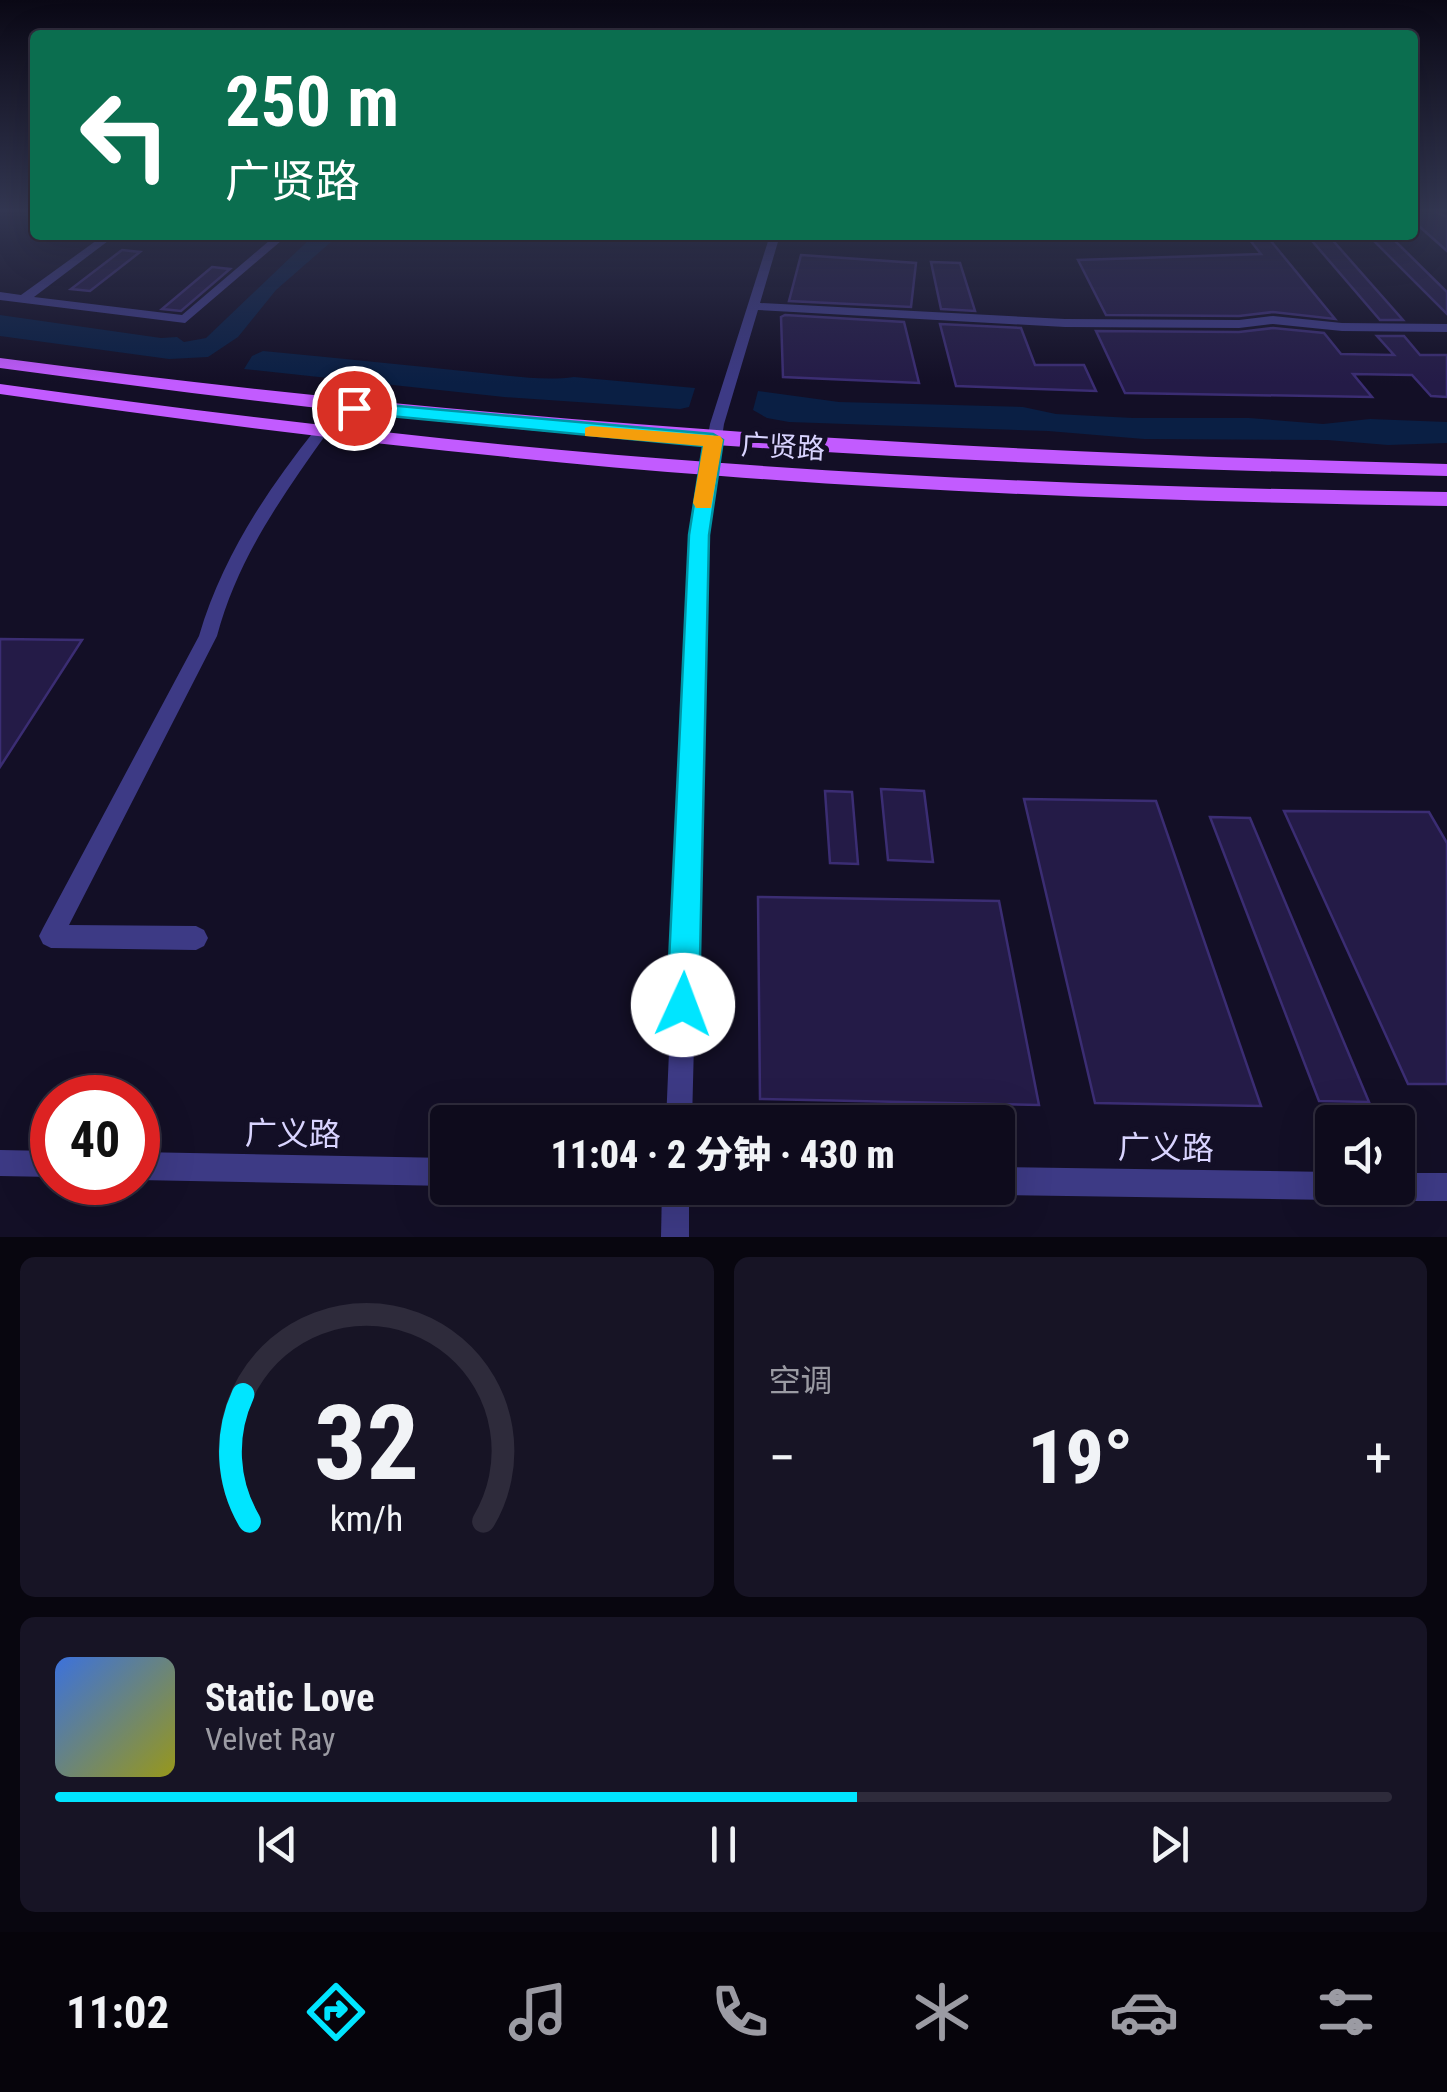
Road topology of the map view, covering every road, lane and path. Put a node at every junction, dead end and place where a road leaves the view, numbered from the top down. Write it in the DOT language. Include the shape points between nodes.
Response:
graph roads {
  1 [pos="66,268"];
  2 [pos="244,268"];
  3 [pos="765,268"];
  4 [pos="0,296"];
  5 [pos="22,300"];
  6 [pos="753,306"];
  7 [pos="1447,328"];
  8 [pos="0,363"];
  9 [pos="0,389"];
  10 [pos="320,434"];
  11 [pos="713,440"];
  12 [pos="708,470"];
  13 [pos="1447,470"];
  14 [pos="1447,499"];
  15 [pos="196,938"];
  16 [pos="680,1105"];
  17 [pos="0,1163"];
  18 [pos="30,1164"];
  19 [pos="160,1166"];
  20 [pos="430,1172"];
  21 [pos="1015,1181"];
  22 [pos="1315,1186"];
  23 [pos="1415,1187"];
  24 [pos="1447,1187"];
  25 [pos="675,1205"];
  26 [pos="674,1237"];
  1 -- 5 [label="street"];
  2 -- 5 [label="street" via="185,318"];
  3 -- 6 [label="street"];
  4 -- 5 [label="street"];
  6 -- 7 [label="street" via="1064,323 1272,320"];
  6 -- 11 [label="street"];
  8 -- 11 [label="main road, 广贤路" via="508,425"];
  9 -- 10 [label="main road, 广贤路"];
  10 -- 12 [label="main road, 广贤路"];
  10 -- 15 [label="street" via="279,484 215,605 208,636 50,936"];
  11 -- 12 [label="street"];
  11 -- 13 [label="main road, 广贤路" via="1004,457"];
  12 -- 14 [label="main road, 广贤路" via="1240,496"];
  12 -- 16 [label="street" via="699,535"];
  17 -- 18 [label="street"];
  19 -- 20 [label="street, 广义路"];
  21 -- 22 [label="street, 广义路"];
  23 -- 24 [label="street"];
  25 -- 26 [label="street"];
}
